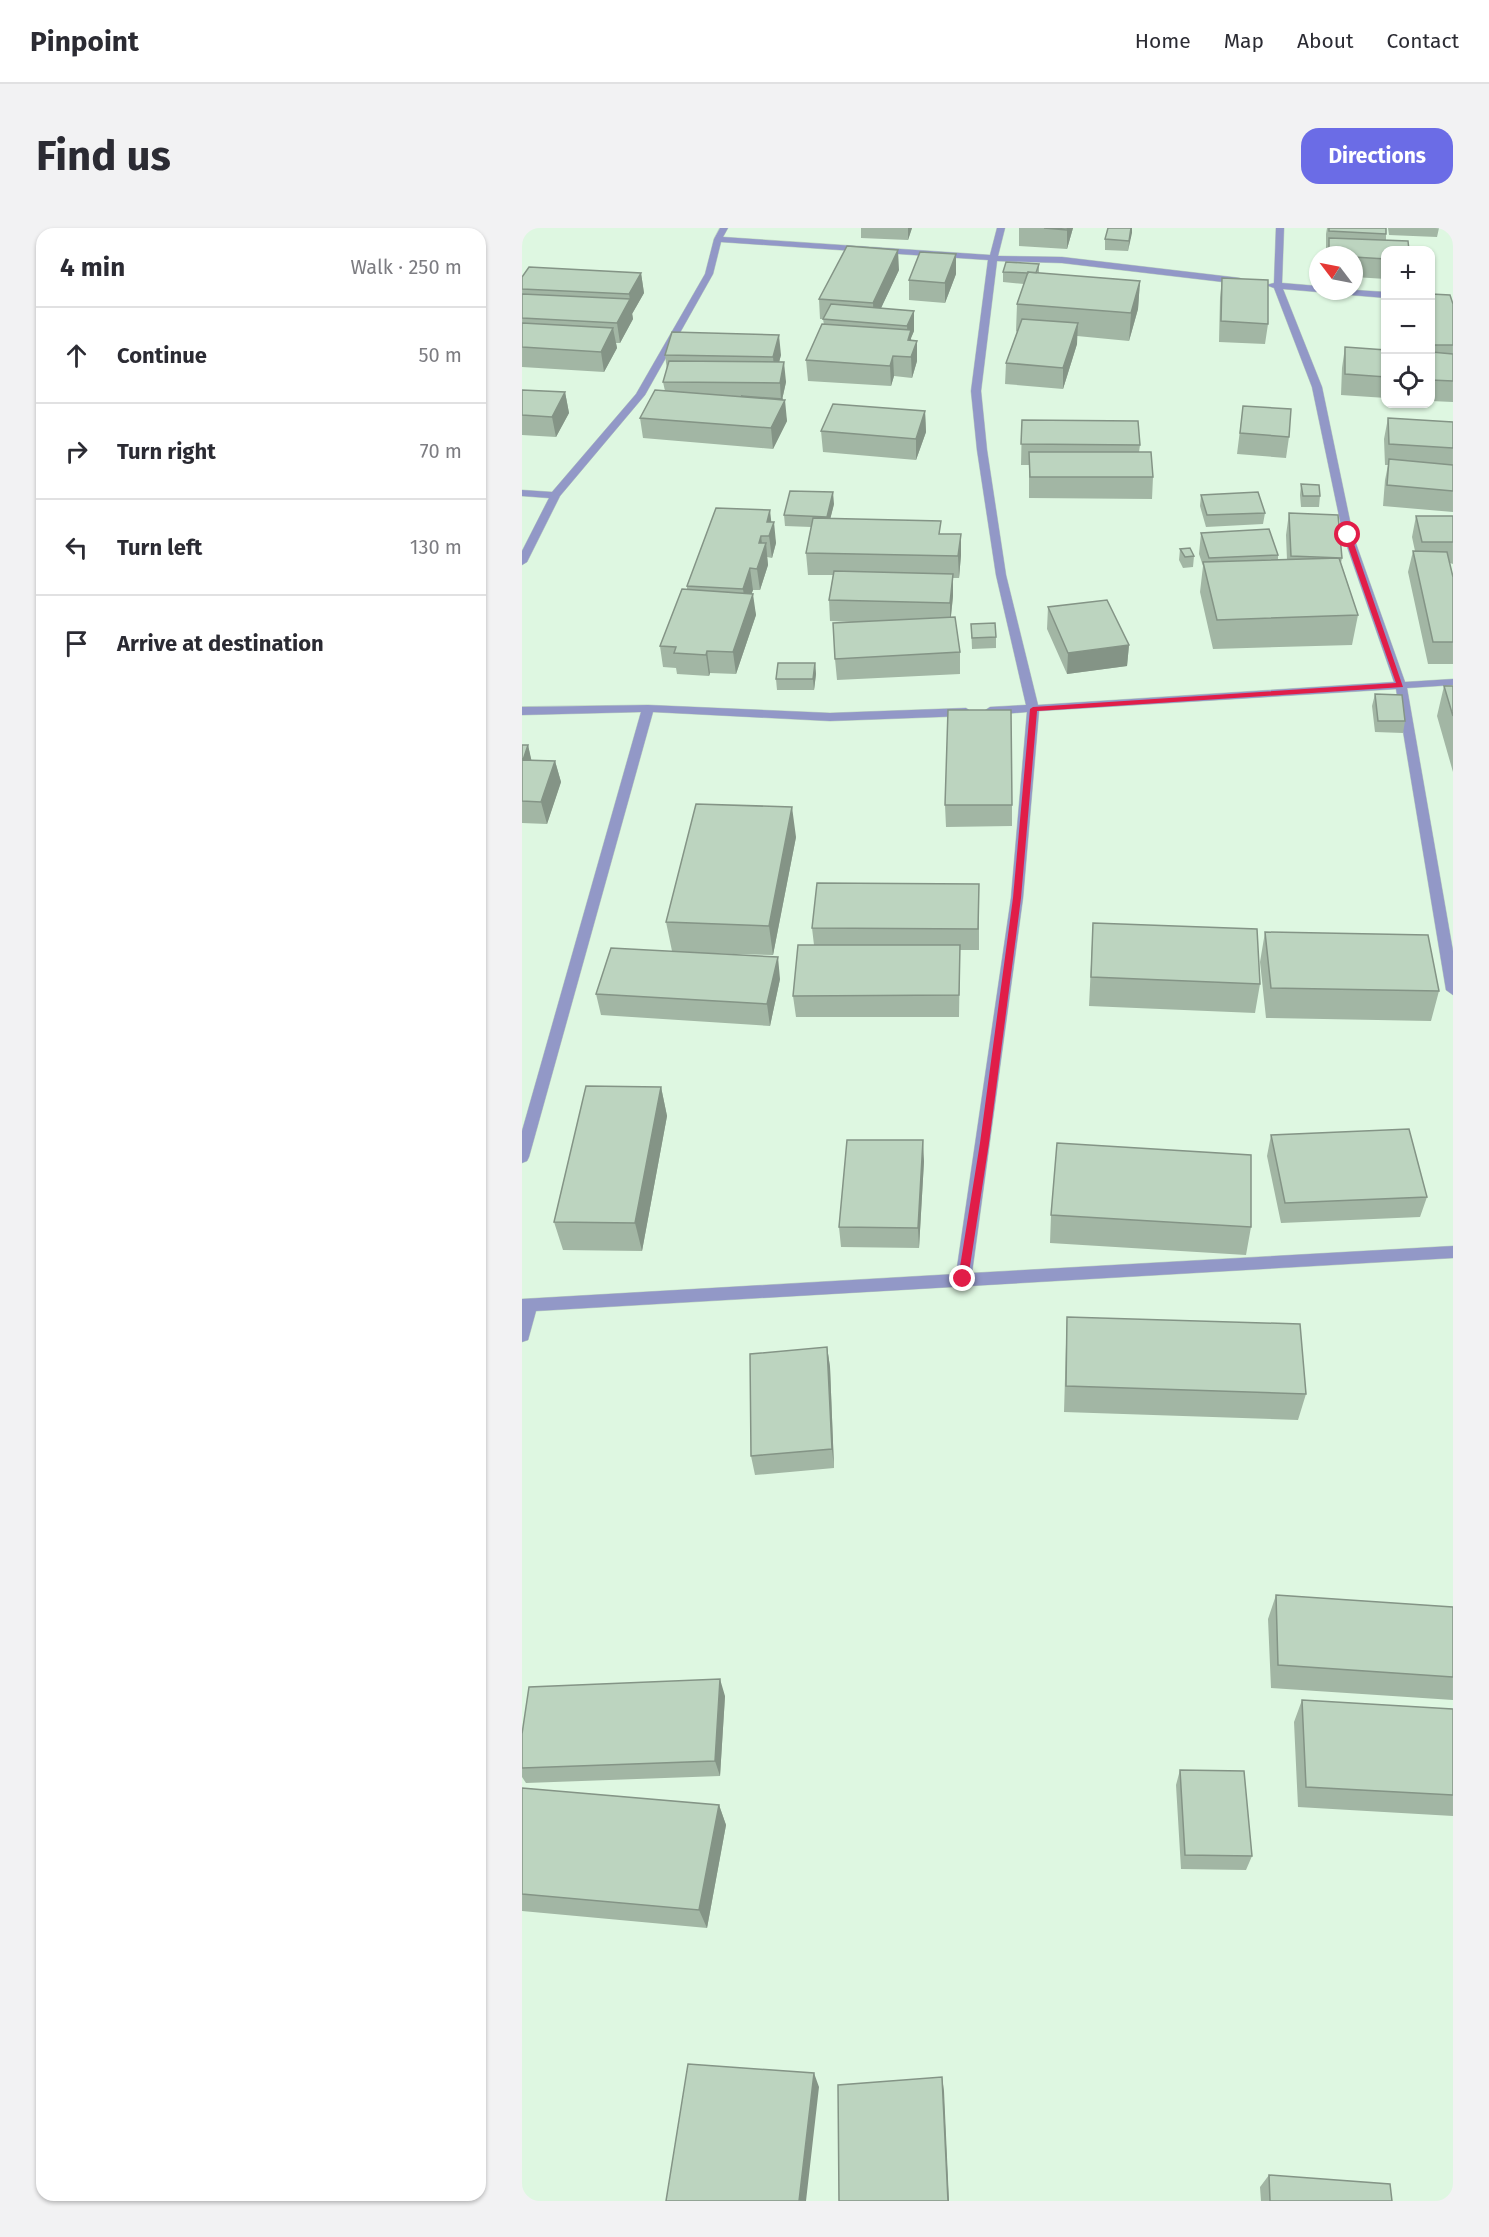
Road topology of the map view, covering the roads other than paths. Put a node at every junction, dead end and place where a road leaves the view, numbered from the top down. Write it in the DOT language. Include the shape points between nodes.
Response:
graph roads {
  1 [pos="724,228"];
  2 [pos="1001,228"];
  3 [pos="1280,228"];
  4 [pos="718,240"];
  5 [pos="993,258"];
  6 [pos="1278,286"];
  7 [pos="1309,288"];
  8 [pos="1363,293"];
  9 [pos="1381,295"];
  10 [pos="522,493"];
  11 [pos="555,495"];
  12 [pos="522,562"];
  13 [pos="1453,682"];
  14 [pos="1401,685"];
  15 [pos="648,708"];
  16 [pos="1033,709"];
  17 [pos="522,711"];
  18 [pos="1453,990"];
  19 [pos="522,1157"];
  20 [pos="1453,1252"];
  21 [pos="963,1279"];
  22 [pos="526,1305"];
  23 [pos="522,1335"];
  1 -- 4 [label="street"];
  2 -- 5 [label="street"];
  3 -- 6 [label="street"];
  4 -- 5 [label="street"];
  4 -- 11 [label="street" via="709,274 640,395"];
  5 -- 6 [label="street" via="1062,260"];
  5 -- 16 [label="street" via="976,391 1001,575"];
  6 -- 7 [label="street"];
  6 -- 14 [label="street" via="1317,387 1348,535"];
  8 -- 9 [label="street"];
  10 -- 11 [label="street"];
  11 -- 12 [label="street"];
  13 -- 14 [label="street"];
  14 -- 16 [label="street"];
  14 -- 18 [label="street"];
  15 -- 16 [label="street" via="830,717"];
  15 -- 17 [label="street"];
  15 -- 19 [label="street"];
  16 -- 21 [label="street" via="1017,898"];
  20 -- 21 [label="street"];
  21 -- 22 [label="street"];
  22 -- 23 [label="street"];
}
